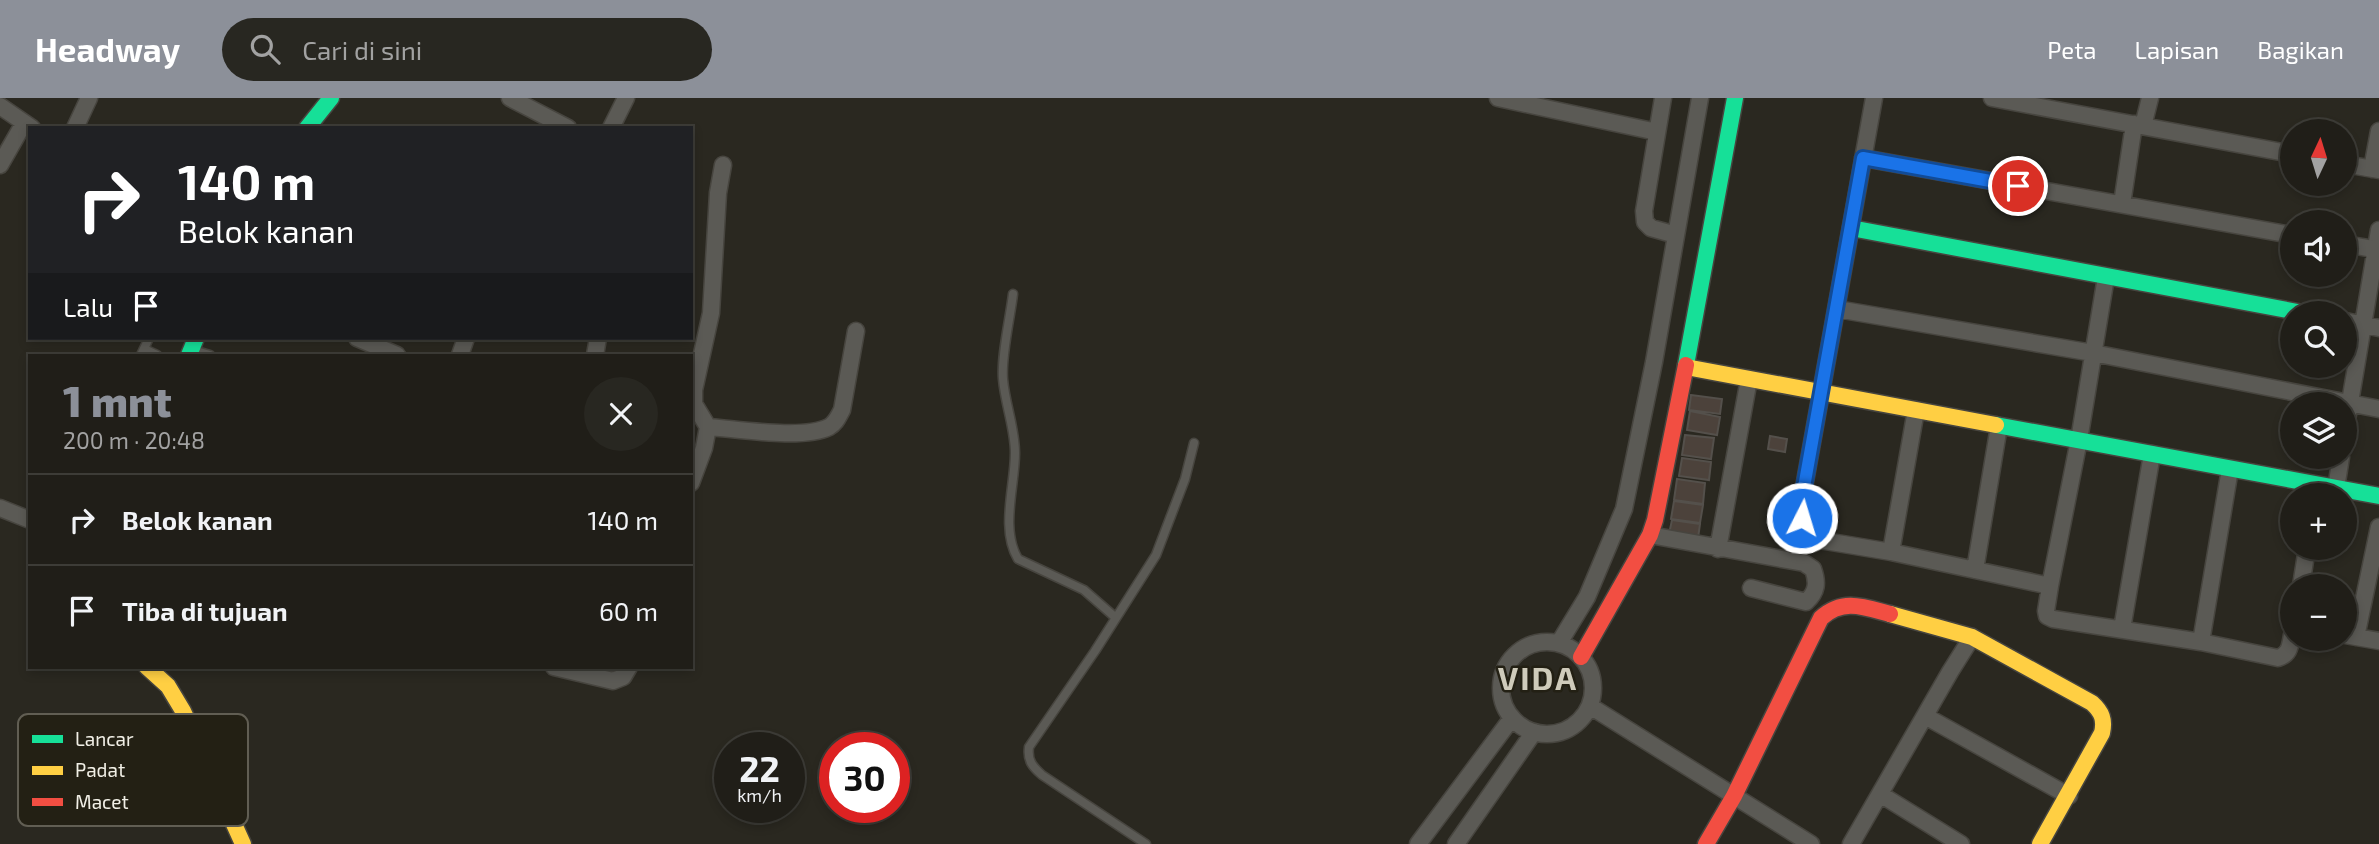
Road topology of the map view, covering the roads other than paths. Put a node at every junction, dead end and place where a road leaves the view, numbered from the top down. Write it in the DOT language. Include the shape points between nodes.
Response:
graph roads {
  1 [pos="89,98"];
  2 [pos="331,98"];
  3 [pos="510,98"];
  4 [pos="626,98"];
  5 [pos="1498,98"];
  6 [pos="1663,98"];
  7 [pos="1700,98"];
  8 [pos="1735,98"];
  9 [pos="1874,98"];
  10 [pos="1992,98"];
  11 [pos="2150,98"];
  12 [pos="0,106"];
  13 [pos="28,125"];
  14 [pos="2139,125"];
  15 [pos="76,126"];
  16 [pos="309,126"];
  17 [pos="564,126"];
  18 [pos="612,126"];
  19 [pos="2379,131"];
  20 [pos="1657,132"];
  21 [pos="2280,152"];
  22 [pos="1863,158"];
  23 [pos="723,164"];
  24 [pos="0,165"];
  25 [pos="2357,166"];
  26 [pos="2376,170"];
  27 [pos="2122,204"];
  28 [pos="1851,228"];
  29 [pos="2379,230"];
  30 [pos="2280,232"];
  31 [pos="1676,234"];
  32 [pos="2357,246"];
  33 [pos="2377,250"];
  34 [pos="2106,277"];
  35 [pos="1013,294"];
  36 [pos="1837,309"];
  37 [pos="2280,309"];
  38 [pos="2371,326"];
  39 [pos="856,331"];
  40 [pos="363,340"];
  41 [pos="2094,353"];
  42 [pos="395,354"];
  43 [pos="1686,368"];
  44 [pos="1749,379"];
  45 [pos="2294,392"];
  46 [pos="2353,392"];
  47 [pos="1819,394"];
  48 [pos="2357,404"];
  49 [pos="2379,409"];
  50 [pos="1916,410"];
  51 [pos="2000,426"];
  52 [pos="708,427"];
  53 [pos="2079,440"];
  54 [pos="1194,443"];
  55 [pos="2152,454"];
  56 [pos="2230,469"];
  57 [pos="693,478"];
  58 [pos="2288,483"];
  59 [pos="2357,492"];
  60 [pos="2379,496"];
  61 [pos="0,508"];
  62 [pos="28,519"];
  63 [pos="2379,527"];
  64 [pos="1616,530"];
  65 [pos="1648,538"];
  66 [pos="1718,549"];
  67 [pos="1891,552"];
  68 [pos="1975,570"];
  69 [pos="2050,586"];
  70 [pos="1751,588"];
  71 [pos="2357,613"];
  72 [pos="1116,618"];
  73 [pos="2122,629"];
  74 [pos="1972,637"];
  75 [pos="2357,637"];
  76 [pos="2379,641"];
  77 [pos="2201,642"];
  78 [pos="1559,643"];
  79 [pos="2289,651"];
  80 [pos="1581,657"];
  81 [pos="149,669"];
  82 [pos="562,669"];
  83 [pos="628,669"];
  84 [pos="1590,706"];
  85 [pos="185,714"];
  86 [pos="1925,716"];
  87 [pos="1512,718"];
  88 [pos="1534,732"];
  89 [pos="1880,794"];
  90 [pos="1734,796"];
  91 [pos="2069,796"];
  92 [pos="235,826"];
  93 [pos="243,844"];
  94 [pos="1146,844"];
  95 [pos="1418,844"];
  96 [pos="1456,844"];
  97 [pos="1706,844"];
  98 [pos="1811,844"];
  99 [pos="1851,844"];
  100 [pos="1961,844"];
  101 [pos="2040,844"];
  1 -- 15 [label="street"];
  2 -- 16 [label="street"];
  3 -- 17 [label="street"];
  4 -- 18 [label="street"];
  5 -- 20 [label="street"];
  6 -- 20 [label="street"];
  7 -- 31 [label="street"];
  8 -- 43 [label="street"];
  9 -- 22 [label="street"];
  10 -- 14 [label="street"];
  11 -- 14 [label="street"];
  12 -- 13 [label="street"];
  13 -- 24 [label="street"];
  14 -- 21 [label="street"];
  14 -- 27 [label="street"];
  19 -- 26 [label="street"];
  20 -- 31 [label="street" via="1645,222"];
  22 -- 27 [label="street"];
  22 -- 28 [label="street"];
  23 -- 52 [label="street" via="711,313 694,390 695,404"];
  25 -- 26 [label="street"];
  27 -- 30 [label="street"];
  28 -- 34 [label="street"];
  28 -- 36 [label="street"];
  29 -- 33 [label="street"];
  31 -- 64 [label="street" via="1624,509"];
  32 -- 33 [label="street"];
  33 -- 38 [label="street"];
  34 -- 37 [label="street"];
  34 -- 41 [label="street"];
  35 -- 72 [label="lane" via="1002,370 1014,444 1009,521 1012,548 1018,559 1084,590"];
  36 -- 41 [label="street"];
  36 -- 47 [label="street"];
  38 -- 46 [label="street"];
  39 -- 52 [label="street" via="842,410 828,428 803,433"];
  40 -- 42 [label="street"];
  41 -- 45 [label="street"];
  41 -- 53 [label="street"];
  43 -- 44 [label="street"];
  43 -- 65 [label="street"];
  44 -- 47 [label="street"];
  44 -- 66 [label="street"];
  47 -- 50 [label="street"];
  47 -- 67 [label="street" via="1801,504 1804,529 1825,541"];
  48 -- 49 [label="street"];
  50 -- 51 [label="street"];
  50 -- 67 [label="street"];
  51 -- 53 [label="street"];
  51 -- 68 [label="street"];
  52 -- 57 [label="street"];
  53 -- 55 [label="street"];
  53 -- 69 [label="street"];
  54 -- 72 [label="lane" via="1156,555"];
  55 -- 56 [label="street"];
  55 -- 73 [label="street"];
  56 -- 58 [label="street"];
  56 -- 77 [label="street"];
  59 -- 60 [label="street"];
  61 -- 62 [label="street"];
  63 -- 71 [label="street"];
  64 -- 65 [label="street"];
  64 -- 78 [label="street" via="1587,597"];
  65 -- 66 [label="street"];
  65 -- 80 [label="street"];
  66 -- 70 [label="street" via="1804,563 1813,569 1816,585 1806,602"];
  67 -- 68 [label="street"];
  68 -- 69 [label="street"];
  69 -- 73 [label="street" via="2047,616"];
  72 -- 94 [label="lane" via="1029,747 1029,761 1071,796"];
  73 -- 77 [label="street"];
  74 -- 86 [label="street"];
  74 -- 90 [label="street" via="1857,605 1831,608 1821,618"];
  74 -- 91 [label="street" via="2102,712 2102,733"];
  75 -- 76 [label="street"];
  77 -- 79 [label="street" via="2278,658"];
  78 -- 80 [label="street"];
  78 -- 87 [label="street" via="1533,644 1511,658 1504,669 1501,695"];
  80 -- 84 [label="street" via="1592,681"];
  81 -- 85 [label="street" via="168,686"];
  82 -- 83 [label="street" via="613,681"];
  84 -- 88 [label="street" via="1572,726 1547,734"];
  84 -- 90 [label="street"];
  86 -- 89 [label="street"];
  86 -- 91 [label="street"];
  87 -- 88 [label="street"];
  87 -- 95 [label="street"];
  88 -- 96 [label="street"];
  89 -- 99 [label="street"];
  89 -- 100 [label="street"];
  90 -- 97 [label="street"];
  90 -- 98 [label="street"];
  91 -- 101 [label="street"];
  92 -- 93 [label="street"];
}
